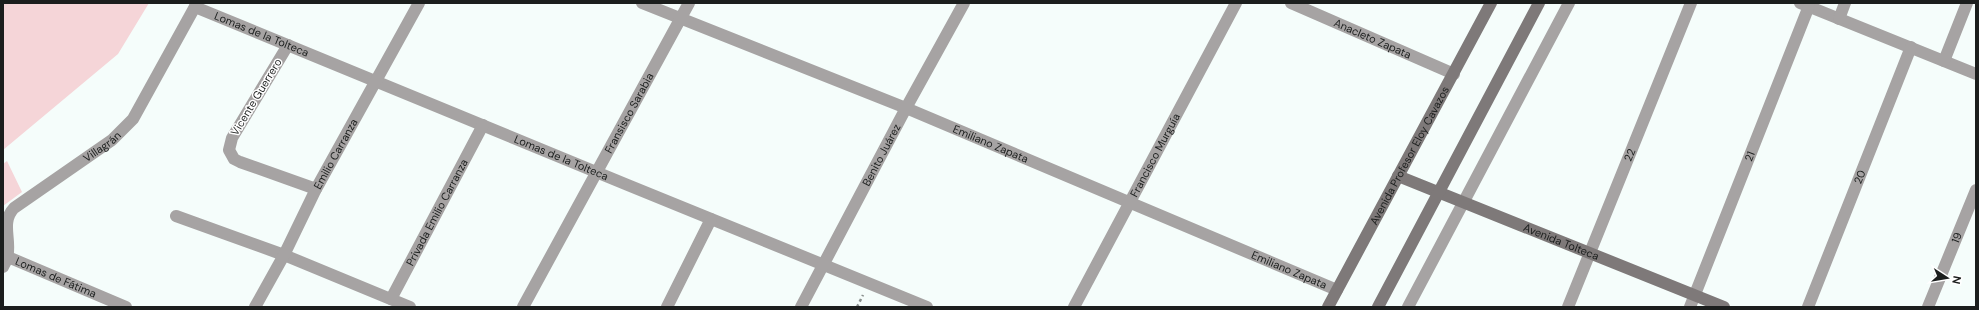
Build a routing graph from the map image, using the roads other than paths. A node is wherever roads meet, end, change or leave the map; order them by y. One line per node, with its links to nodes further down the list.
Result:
1 (419, 3): 22 (street, Emilio Carranza)
2 (642, 3): 16 (street, Emiliano Zapata)
3 (689, 3): 16 (street, Fransisco Sarabia)
4 (964, 3): 23 (street, Benito Juárez)
5 (1236, 3): 30 (street, Francisco Murguía)
6 (1291, 3): 20 (street, Anacleto Zapata)
7 (1491, 3): 20 (main road, Avenida Profesor Eloy Cavazos)
8 (1539, 3): 29 (main road)
9 (1569, 3): 31 (street)
10 (1692, 3): 34 (street, 22)
11 (1845, 3): 15 (street)
12 (1967, 3): 19 (street)
13 (196, 5): 17 (street, Lomas de la Tolteca); 36 (street, Villagrán)
14 (1804, 5): 15 (street); 39 (street, 21)
15 (1839, 18): 18 (street)
16 (680, 19): 23 (street, Emiliano Zapata); 25 (street, Fransisco Sarabia)
17 (288, 44): 22 (street, Lomas de la Tolteca); 27 (street, Vicente Guerrero)
18 (1911, 48): 19 (street); 56 (street, 20)
19 (1944, 61): 21 (street)
20 (1454, 74): 26 (main road, Avenida Profesor Eloy Cavazos)
21 (1976, 74)
22 (376, 80): 24 (street, Lomas de la Tolteca); 27 (street, Emilio Carranza)
23 (906, 108): 30 (street, Emiliano Zapata); 37 (street, Benito Juárez)
24 (483, 126): 25 (street, Lomas de la Tolteca); 40 (street, Privada Emilio Carranza)
25 (596, 174): 33 (street, Lomas de la Tolteca); 45 (street, Fransisco Sarabia)
26 (1398, 176): 29 (main road, Avenida Tolteca); 38 (main road, Avenida Profesor Eloy Cavazos)
27 (316, 189): 35 (street, Emilio Carranza)
28 (1976, 190): 57 (street, 19)
29 (1439, 192): 31 (main road, Avenida Tolteca); 51 (main road)
30 (1129, 201): 38 (street, Emiliano Zapata); 49 (street, Francisco Murguía)
31 (1463, 202): 34 (main road, Avenida Tolteca); 52 (street)
32 (176, 216): 35 (street)
33 (711, 219): 37 (street, Lomas de la Tolteca); 46 (street)
34 (1590, 253): 39 (main road, Avenida Tolteca); 53 (street, 22)
35 (284, 255): 40 (street); 43 (street, Emilio Carranza)
36 (5, 262): 41 (street, Lomas de Fátima)
37 (822, 265): 47 (street, Benito Juárez); 48 (street, Lomas de la Tolteca)
38 (1337, 290): 50 (main road, Avenida Profesor Eloy Cavazos)
39 (1695, 295): 54 (street, 21); 55 (main road, Avenida Tolteca)
40 (391, 299): 44 (street)
41 (107, 304): 42 (street, Lomas de Fátima)
42 (126, 307)
43 (255, 307)
44 (410, 307)
45 (523, 307)
46 (667, 307)
47 (801, 307)
48 (928, 307)
49 (1074, 307)
50 (1328, 307)
51 (1378, 307)
52 (1408, 307)
53 (1568, 307)
54 (1690, 307)
55 (1724, 307)
56 (1808, 307)
57 (1928, 307)

